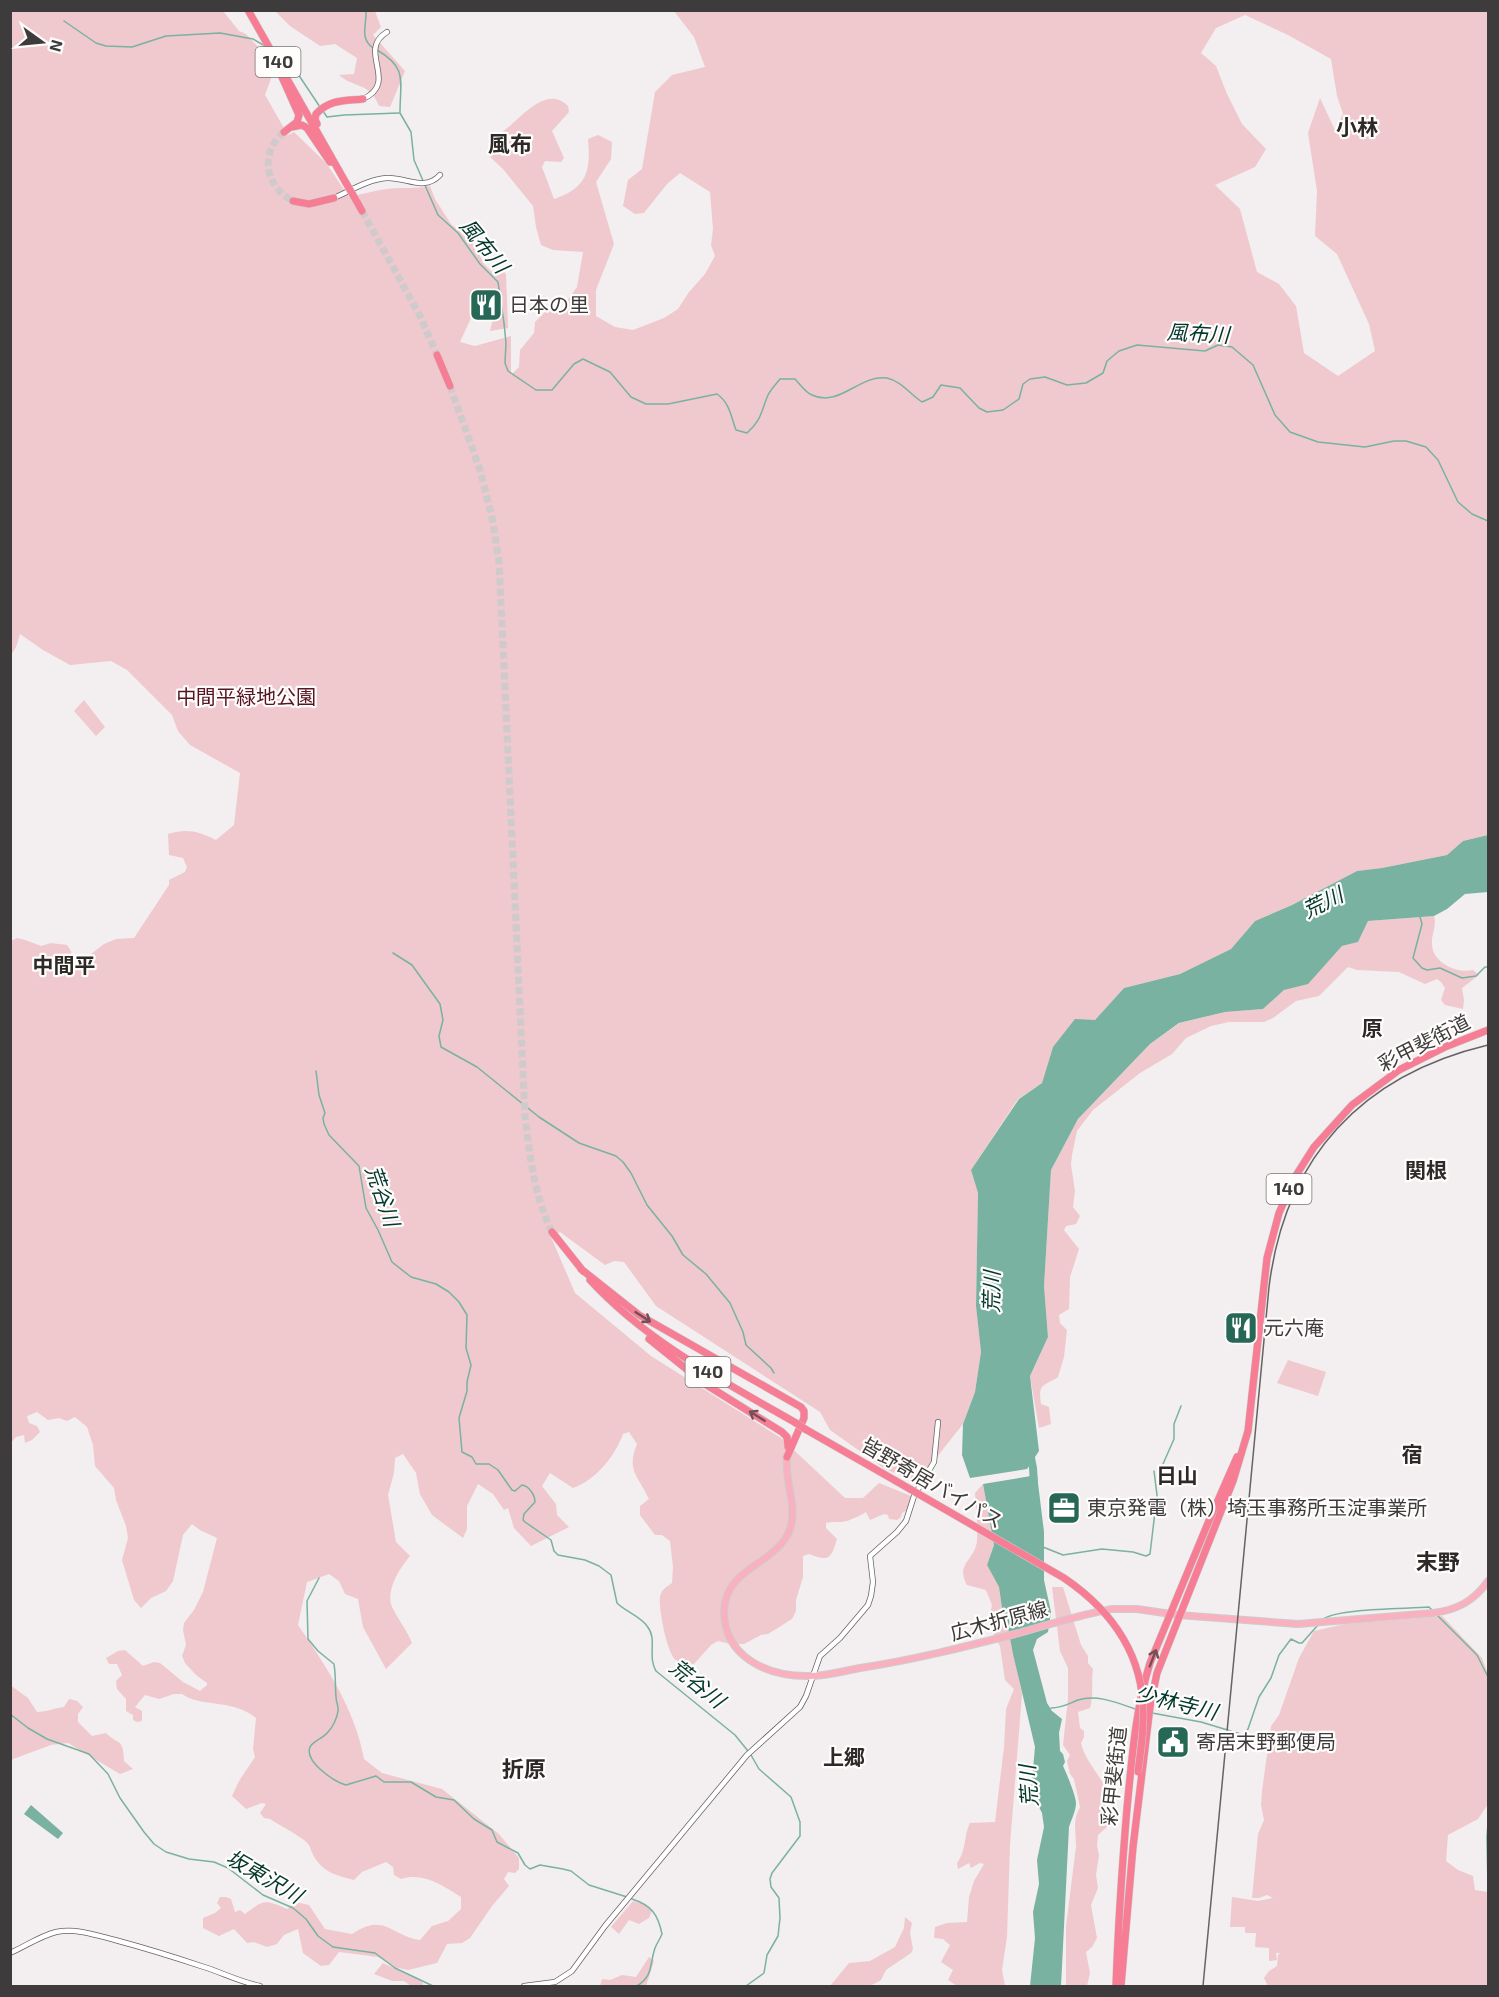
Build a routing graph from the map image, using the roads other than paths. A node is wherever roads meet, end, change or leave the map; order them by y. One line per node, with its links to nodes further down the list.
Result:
1 (249, 12): 3 (highway, 140); 7 (highway)
2 (387, 32): 4 (street)
3 (282, 68): 5 (highway); 7 (highway, 140)
4 (363, 99): 5 (highway)
5 (324, 107): 7 (highway)
6 (440, 175): 8 (street)
7 (346, 183): 10 (highway, 140, bridge)
8 (334, 198): 9 (highway)
9 (293, 201)
10 (362, 211)
11 (439, 358): 12 (highway)
12 (449, 384)
13 (1488, 1030): 19 (highway, 彩甲斐街道 / 140)
14 (552, 1232): 15 (highway, 皆野寄居バイパス / 140)
15 (580, 1269): 17 (highway, one-way to 15); 17 (highway, one-way to 17); 23 (highway, 皆野寄居バイパス / 140, bridge)
16 (938, 1422): 20 (street)
17 (787, 1457): 20 (main road, 広木折原線)
18 (1488, 1581): 19 (main road, 広木折原線)
19 (1175, 1614): 20 (main road, 広木折原線); 21 (highway, 彩甲斐街道 / 140); 22 (highway, 彩甲斐街道 / 140, one-way to 19)
20 (812, 1676): 26 (street)
21 (1150, 1707): 22 (highway); 23 (highway, 彩甲斐街道 / 140)
22 (1138, 1710): 23 (highway, 彩甲斐街道 / 140)
23 (1123, 1919): 27 (highway, 彩甲斐街道 / 140); 28 (highway, 彩甲斐街道 / 140)
24 (10, 1953): 25 (street)
25 (260, 1986)
26 (524, 1986)
27 (1116, 1986)
28 (1121, 1986)

